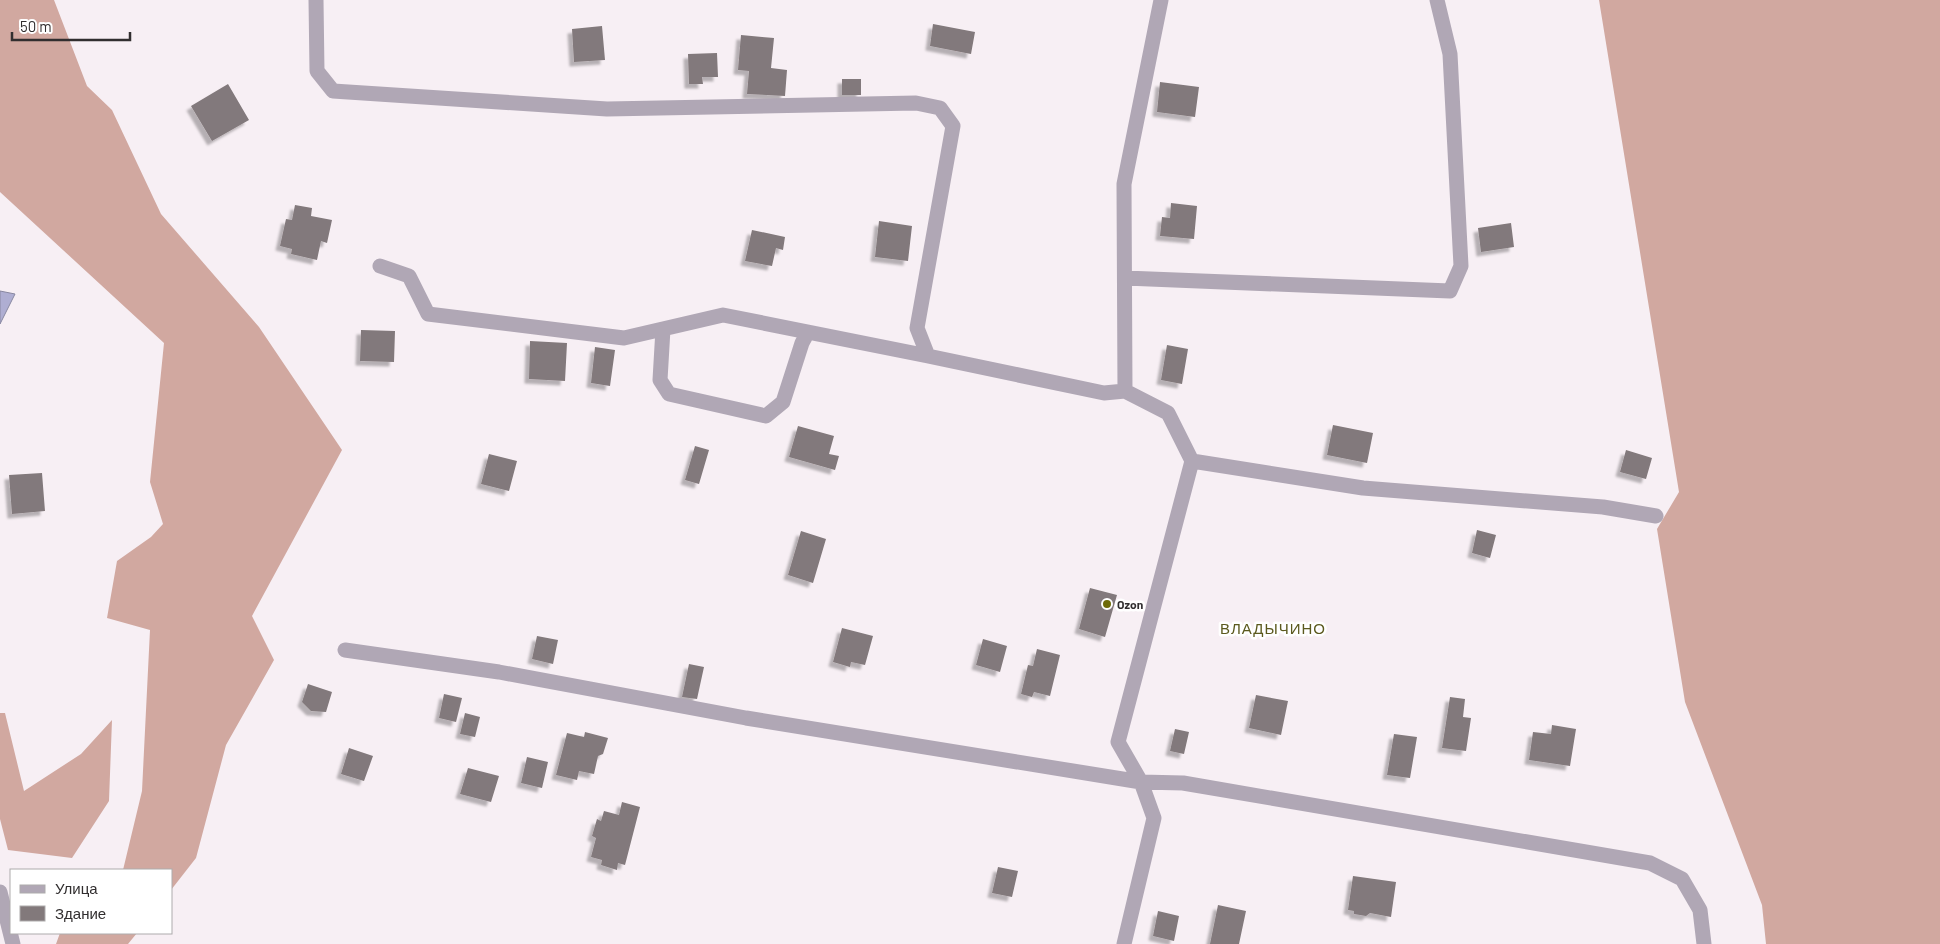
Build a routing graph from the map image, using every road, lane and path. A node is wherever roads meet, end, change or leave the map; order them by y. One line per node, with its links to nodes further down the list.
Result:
1 (316, 0): 8 (street)
2 (1161, 0): 5 (street)
3 (1436, 0): 5 (street)
4 (380, 266): 6 (street)
5 (1124, 278): 9 (street)
6 (663, 329): 7 (street); 7 (street)
7 (808, 332): 8 (street)
8 (928, 356): 9 (street)
9 (1125, 391): 10 (street)
10 (1192, 461): 11 (street); 13 (street)
11 (1656, 516)
12 (345, 650): 13 (street)
13 (1141, 782): 16 (street); 17 (street)
14 (0, 892): 15 (street)
15 (10, 932)
16 (1124, 944)
17 (1704, 944)

